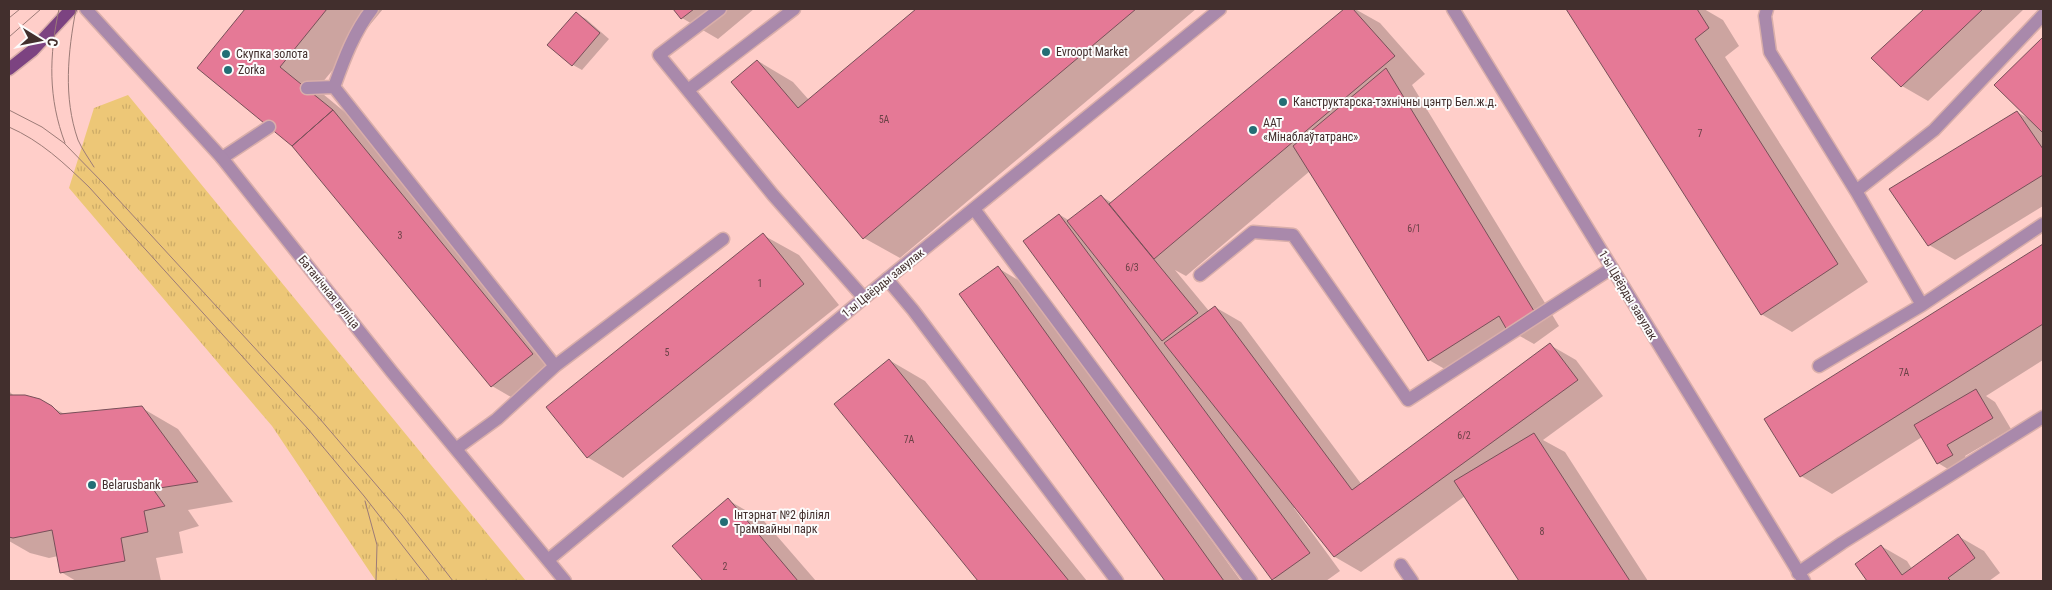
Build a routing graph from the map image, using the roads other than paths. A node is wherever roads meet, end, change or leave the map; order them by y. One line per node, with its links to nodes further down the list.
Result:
1 (71, 9): 10 (main road)
2 (86, 9): 15 (street, Батанічная вуліца)
3 (372, 9): 11 (street)
4 (720, 9): 13 (street)
5 (794, 9): 13 (street)
6 (1220, 9): 17 (street, 1-ы Цвёрды завулак)
7 (1453, 9): 20 (street, 1-ы Цвёрды завулак)
8 (1767, 9): 16 (street)
9 (2043, 15): 16 (street)
10 (9, 69)
11 (334, 87): 12 (street); 25 (street)
12 (306, 88)
13 (688, 90): 23 (street)
14 (269, 127): 15 (street)
15 (222, 158): 28 (street, Батанічная вуліца)
16 (1856, 191): 24 (street)
17 (974, 209): 22 (street, 1-ы Цвёрды завулак); 34 (street)
18 (2043, 224): 24 (street)
19 (723, 239): 25 (street)
20 (1612, 268): 21 (street); 31 (street, 1-ы Цвёрды завулак)
21 (1200, 275)
22 (887, 279): 23 (street, 1-ы Цвёрды завулак); 33 (street)
23 (864, 298): 29 (street, 1-ы Цвёрды завулак)
24 (1922, 305): 26 (street)
25 (555, 366): 28 (street)
26 (1819, 366)
27 (2043, 417): 31 (street)
28 (457, 448): 29 (street, Батанічная вуліца)
29 (548, 560): 32 (street, Батанічная вуліца)
30 (1401, 565): 35 (street)
31 (1801, 577)
32 (565, 581)
33 (1117, 581)
34 (1251, 581)
35 (1412, 581)

